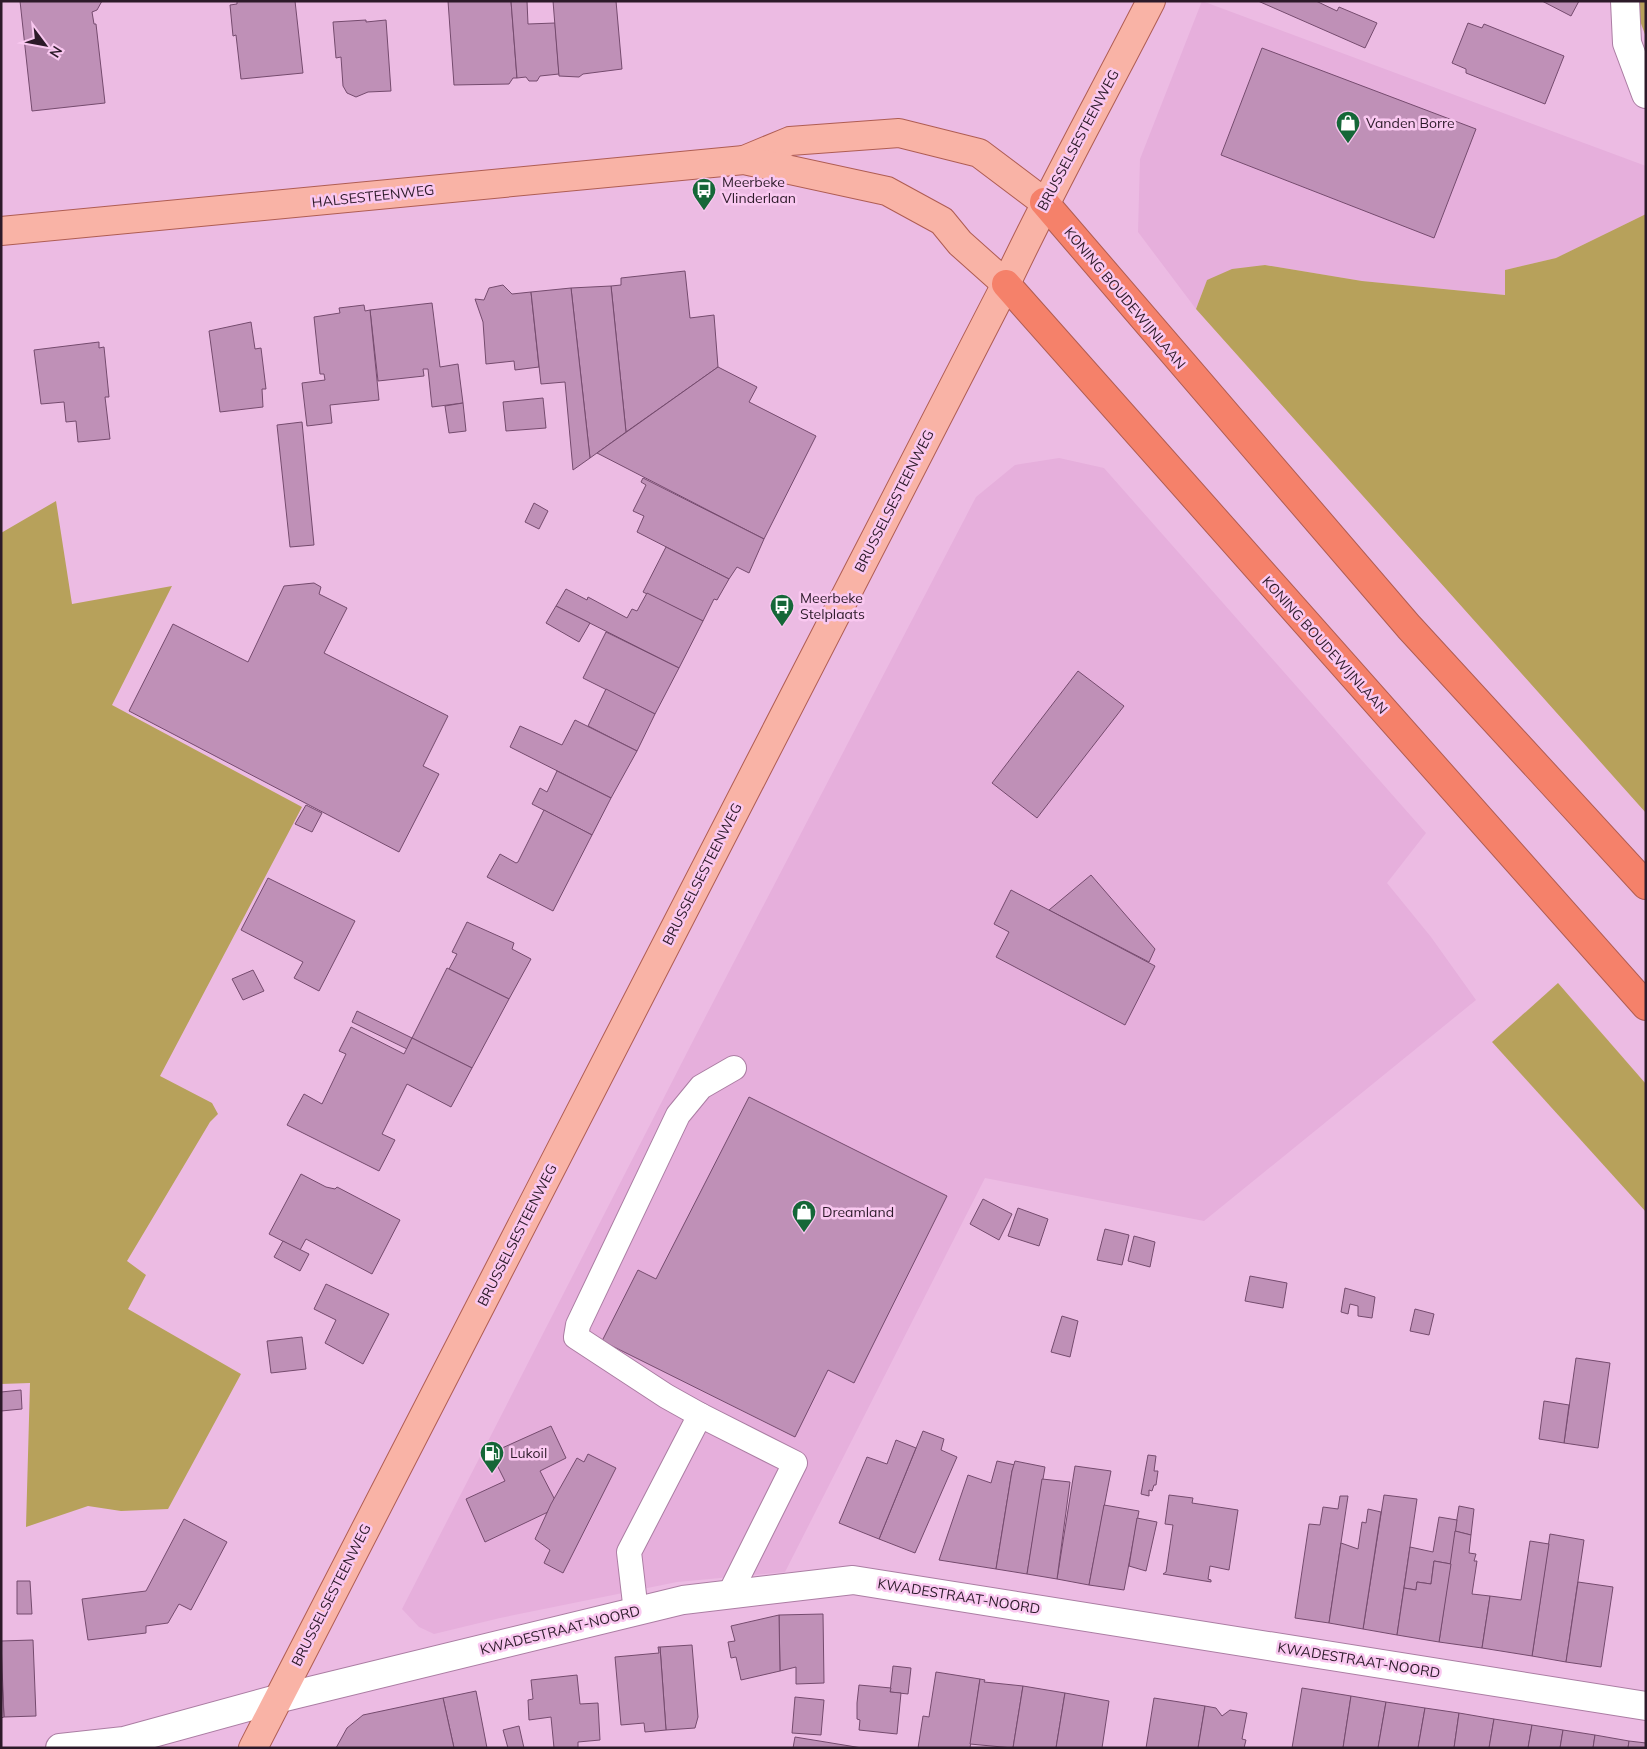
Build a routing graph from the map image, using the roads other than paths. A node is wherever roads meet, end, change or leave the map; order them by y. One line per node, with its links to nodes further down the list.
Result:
1 (1151, 1): 5 (main road, BRUSSELSESTEENWEG)
2 (1625, 1): 3 (street)
3 (1646, 94)
4 (744, 160): 5 (main road, HALSESTEENWEG); 6 (main road, HALSESTEENWEG); 7 (main road, HALSESTEENWEG)
5 (1044, 202): 7 (main road, BRUSSELSESTEENWEG); 8 (highway, KONING BOUDEWIJNLAAN)
6 (1, 232)
7 (1006, 284): 9 (highway, KONING BOUDEWIJNLAAN); 14 (main road, BRUSSELSESTEENWEG)
8 (1646, 885)
9 (1646, 1006)
10 (734, 1068): 11 (lane)
11 (700, 1414): 12 (lane); 13 (lane)
12 (729, 1595): 13 (street, KWADESTRAAT-NOORD); 15 (street, KWADESTRAAT-NOORD)
13 (636, 1612): 14 (street, KWADESTRAAT-NOORD)
14 (277, 1700): 16 (street, KWADESTRAAT-NOORD); 17 (main road, BRUSSELSESTEENWEG)
15 (1646, 1706)
16 (60, 1748)
17 (253, 1748)

